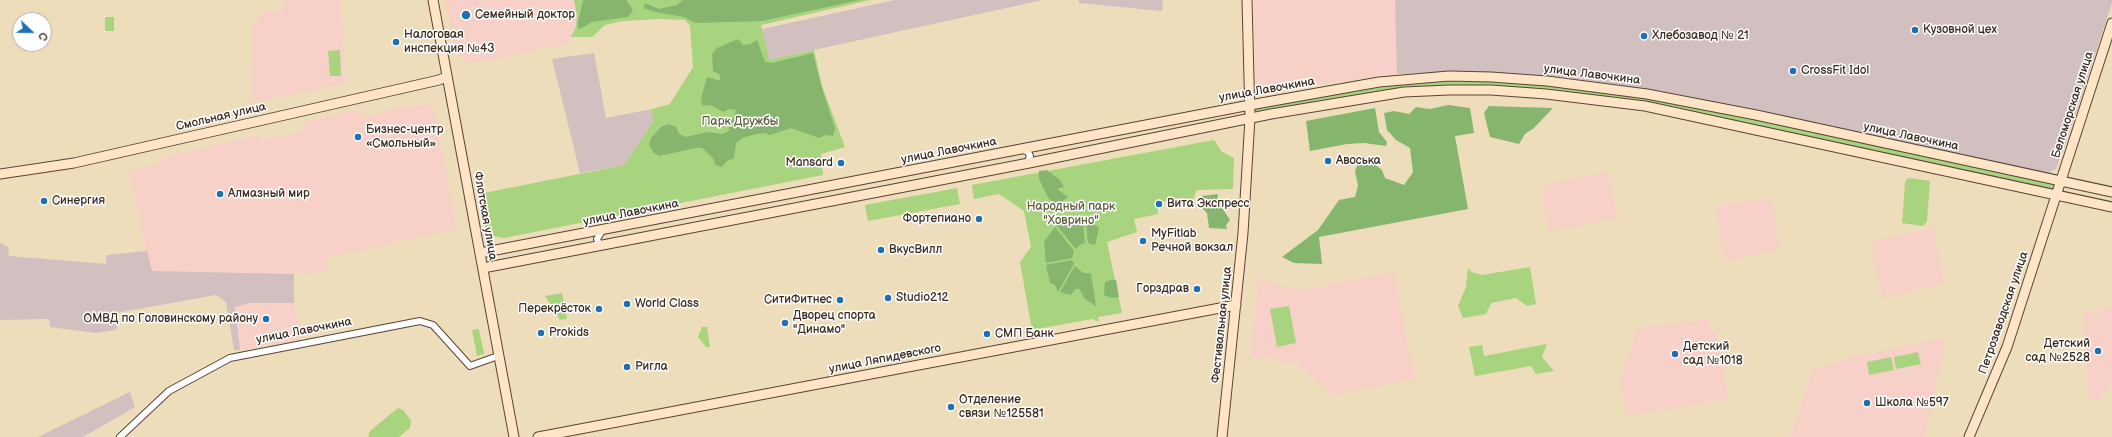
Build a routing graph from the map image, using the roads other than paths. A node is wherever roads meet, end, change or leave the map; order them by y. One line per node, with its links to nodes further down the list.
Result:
1 (432, 0): 4 (main road, Флотская улица)
2 (1247, 0): 7 (main road, Фестивальная улица)
3 (2112, 23): 14 (main road, Беломорская улица)
4 (446, 77): 13 (main road, Смольная улица); 20 (main road, Флотская улица)
5 (1630, 91): 6 (main road, улица Лавочкина); 7 (main road, улица Лавочкина); 8 (main road)
6 (1647, 94): 9 (main road); 14 (main road, улица Лавочкина)
7 (1250, 104): 10 (main road, Фестивальная улица); 11 (main road, улица Лавочкина)
8 (1628, 104): 9 (main road, улица Лавочкина); 10 (main road, улица Лавочкина)
9 (1645, 106): 16 (main road, улица Лавочкина)
10 (1250, 118): 12 (main road, улица Лавочкина); 22 (main road, Фестивальная улица)
11 (1022, 149): 12 (street); 18 (main road, улица Лавочкина)
12 (1025, 164): 19 (main road, улица Лавочкина)
13 (0, 174)
14 (2061, 180): 15 (main road, улица Лавочкина); 16 (main road, Беломорская улица)
15 (2112, 192)
16 (2056, 195): 17 (main road, улица Лавочкина); 28 (main road, Петрозаводская улица)
17 (2112, 207)
18 (602, 231): 19 (street); 20 (main road, улица Лавочкина)
19 (605, 245): 21 (main road, улица Лавочкина)
20 (480, 254): 21 (main road, Флотская улица)
21 (482, 268): 23 (main road, Флотская улица)
22 (1236, 305): 26 (main road, улица Ляпидевского); 27 (main road, Фестивальная улица)
23 (498, 356): 24 (street, улица Лавочкина); 25 (main road, Флотская улица)
24 (120, 437)
25 (514, 437)
26 (538, 437)
27 (1222, 437)
28 (1969, 437)

